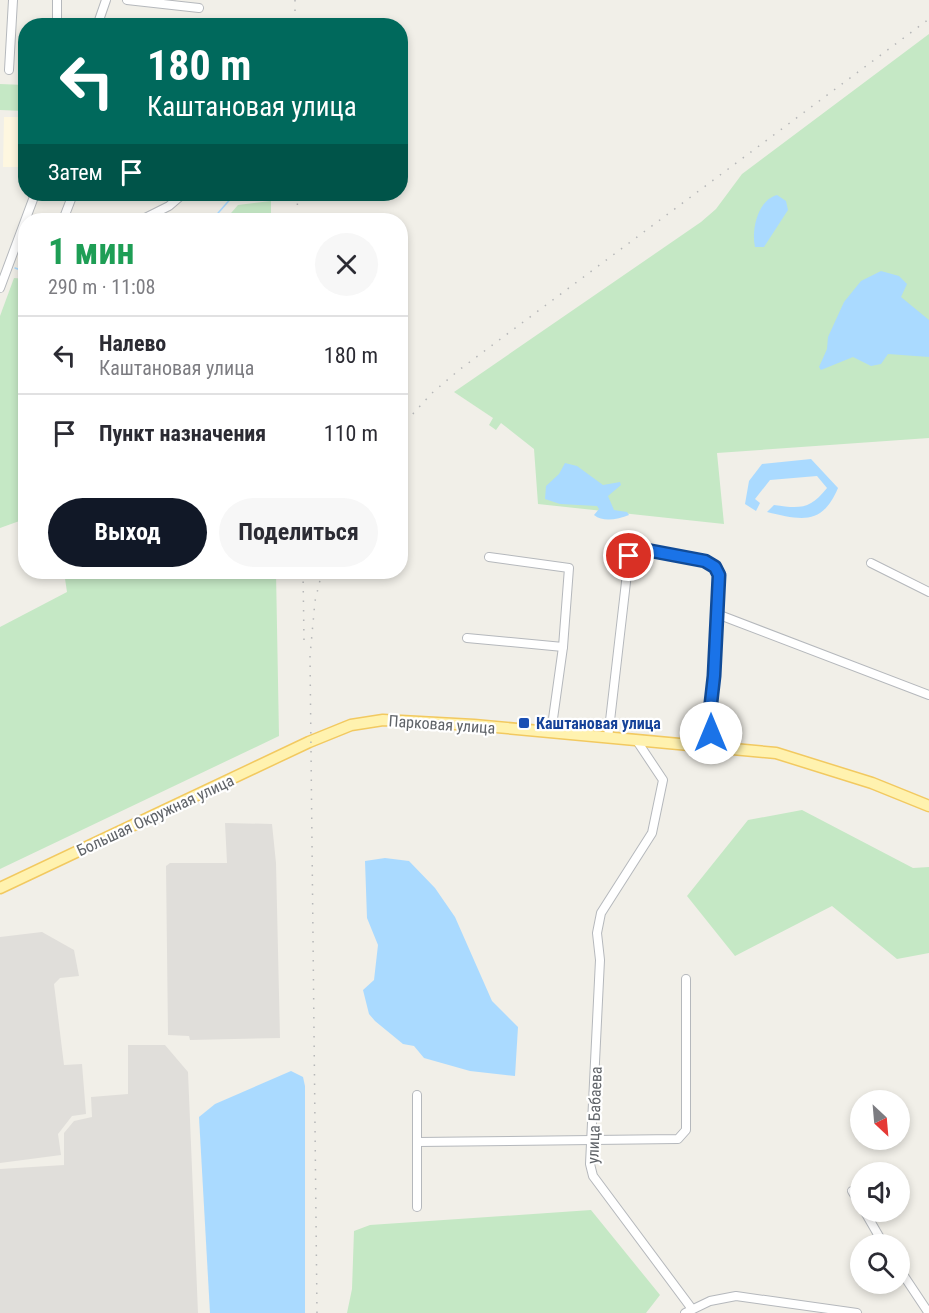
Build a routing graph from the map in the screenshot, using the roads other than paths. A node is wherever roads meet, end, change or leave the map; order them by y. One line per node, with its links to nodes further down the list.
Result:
1 (13, 0): 8 (street)
2 (57, 0): 6 (street)
3 (106, 0): 7 (street)
4 (127, 0): 5 (street)
5 (199, 8)
6 (57, 18)
7 (100, 18)
8 (9, 70)
9 (175, 201): 10 (street)
10 (155, 213)
11 (18, 246): 12 (street)
12 (0, 288)
13 (489, 557): 18 (street)
14 (871, 563): 15 (street)
15 (929, 592)
16 (717, 614): 19 (street); 21 (street); 24 (street)
17 (467, 638): 18 (street)
18 (563, 647): 20 (street)
19 (929, 695)
20 (550, 733): 21 (main road, Парковая улица); 23 (main road, Парковая улица)
21 (608, 738): 22 (main road, Парковая улица)
22 (637, 741): 24 (main road, Парковая улица); 29 (street, улица Бабаева)
23 (309, 742): 26 (main road, Большая Окружная улица)
24 (716, 747): 25 (main road, Парковая улица)
25 (929, 806)
26 (0, 888)
27 (686, 979): 29 (street)
28 (417, 1095): 30 (street)
29 (591, 1139): 30 (street); 33 (street, улица Бабаева)
30 (418, 1142): 31 (street)
31 (417, 1207)
32 (910, 1285): 34 (street)
33 (688, 1311): 35 (street)
34 (928, 1312)
35 (857, 1313)

